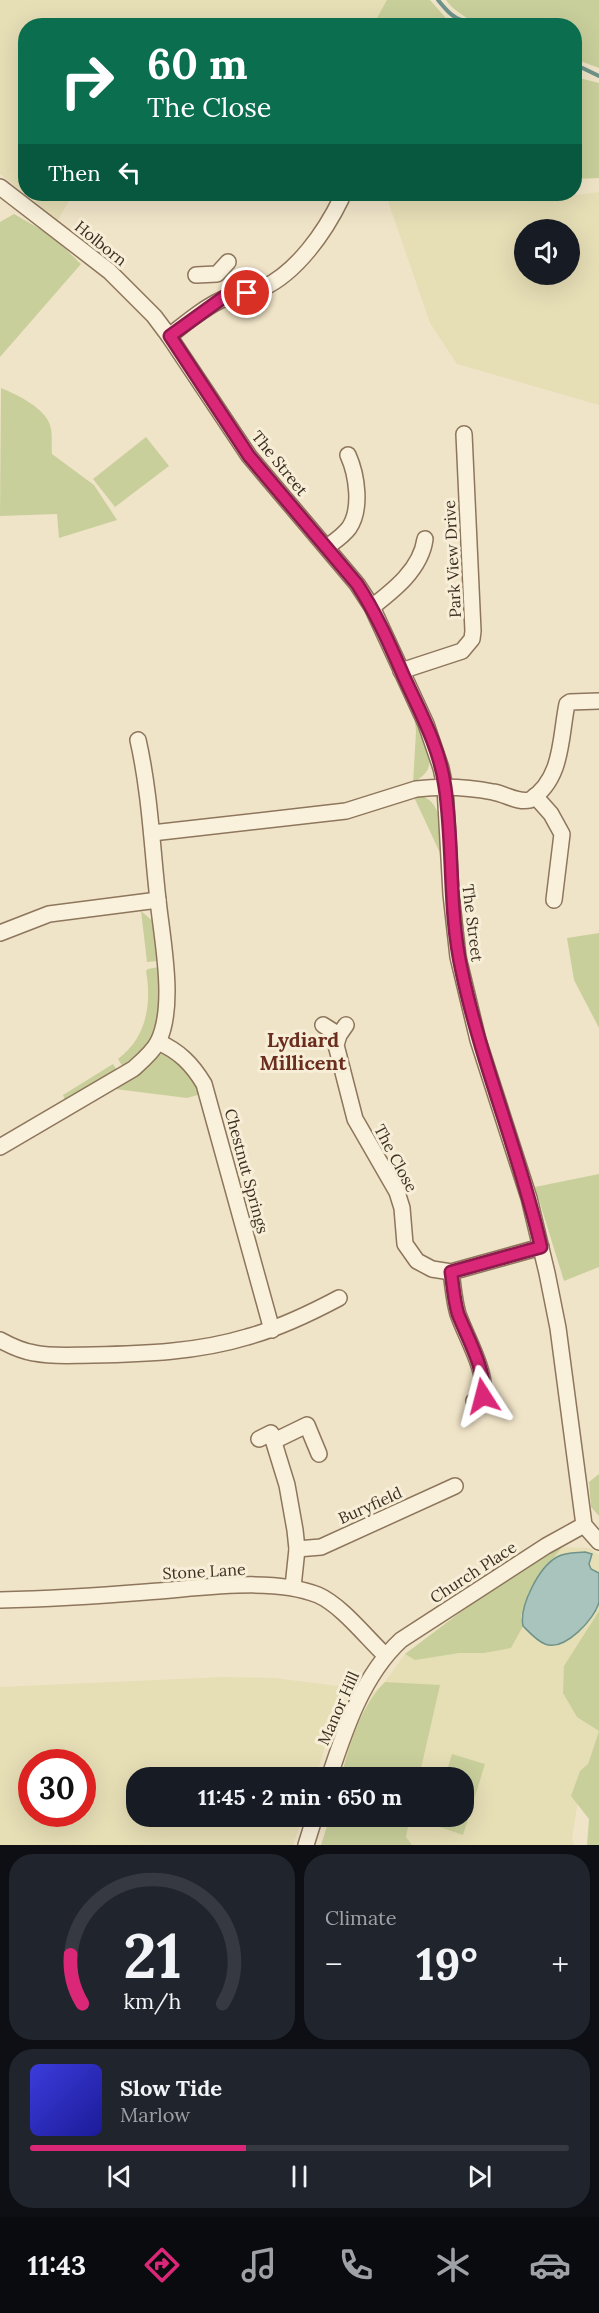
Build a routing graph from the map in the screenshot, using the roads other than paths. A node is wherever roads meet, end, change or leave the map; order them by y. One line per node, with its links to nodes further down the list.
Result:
1 (0, 187): 3 (street, Holborn)
2 (18, 201): 9 (street, Holborn)
3 (18, 201)
4 (340, 201): 8 (street)
5 (228, 262): 6 (street)
6 (217, 274): 7 (street); 8 (street)
7 (196, 275)
8 (224, 297): 9 (street)
9 (170, 336): 13 (street, The Street)
10 (464, 434): 15 (street, Park View Drive)
11 (348, 455): 13 (street)
12 (425, 539): 14 (street)
13 (327, 547): 14 (street, The Street)
14 (372, 607): 15 (street, The Street)
15 (401, 671): 18 (street, The Street)
16 (599, 701): 19 (street)
17 (138, 740): 20 (street)
18 (445, 787): 19 (street); 20 (street); 27 (street, The Street)
19 (535, 796): 22 (street)
20 (152, 834): 21 (street)
21 (158, 900): 23 (street); 25 (street)
22 (554, 900)
23 (0, 933)
24 (323, 1025): 28 (street, The Close)
25 (158, 1042): 26 (street); 30 (street, Chestnut Springs)
26 (0, 1147)
27 (541, 1247): 28 (street); 35 (street, The Street)
28 (451, 1272): 32 (street)
29 (339, 1298): 30 (street)
30 (272, 1330): 31 (street)
31 (0, 1340)
32 (474, 1401)
33 (319, 1454): 37 (street)
34 (455, 1486): 37 (street, Buryfield)
35 (584, 1525): 36 (street); 40 (street, Church Place)
36 (599, 1542)
37 (297, 1549): 38 (street)
38 (293, 1587): 39 (street, Stone Lane); 40 (street, Stone Lane)
39 (0, 1600)
40 (385, 1655): 41 (street, Manor Hill)
41 (333, 1767)
42 (312, 1827): 43 (street)
43 (306, 1845)

